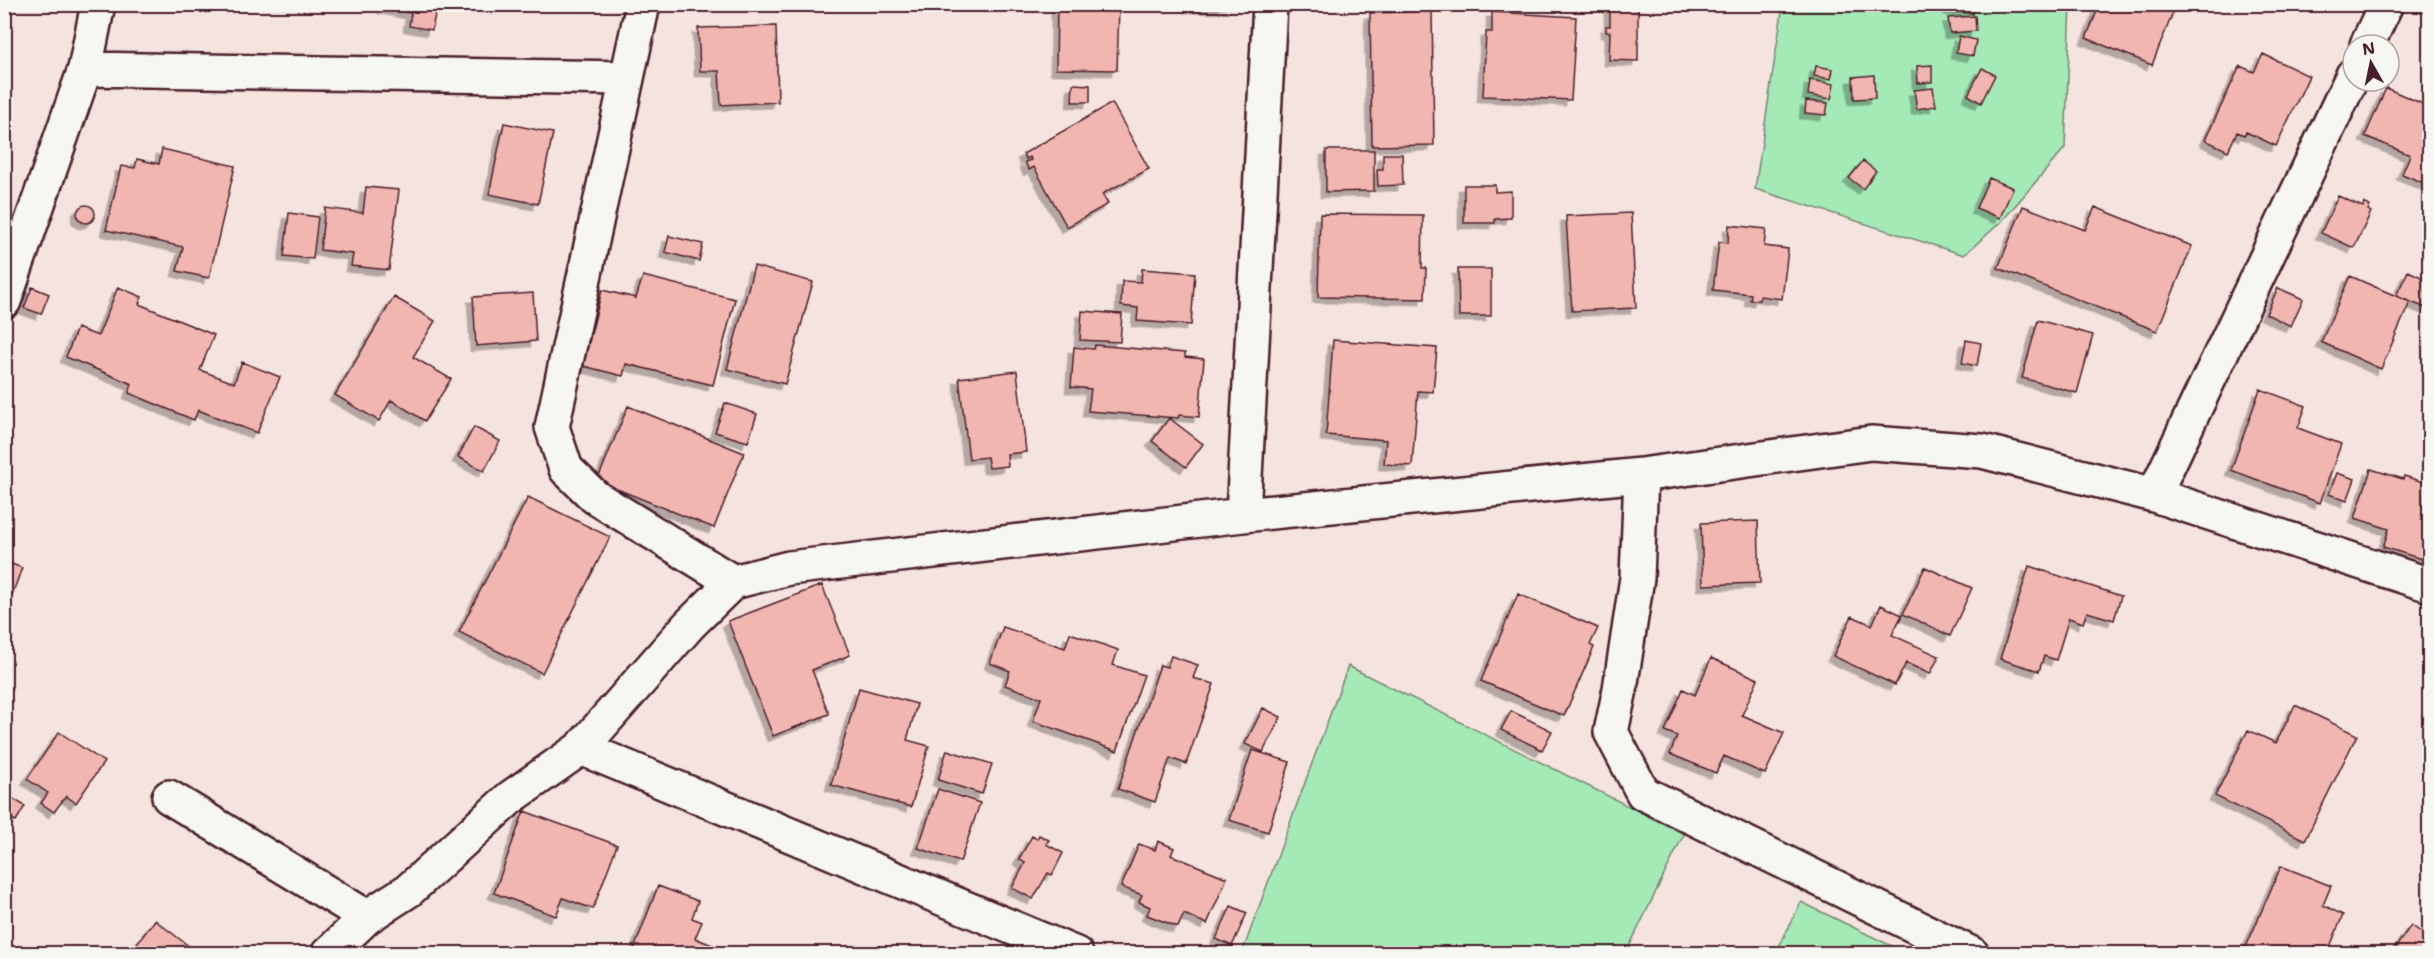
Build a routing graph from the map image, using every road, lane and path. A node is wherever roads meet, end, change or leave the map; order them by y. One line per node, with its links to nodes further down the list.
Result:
1 (98, 4): 6 (street)
2 (643, 4): 7 (street)
3 (1270, 4): 12 (street)
4 (2386, 4): 5 (street)
5 (2373, 33)
6 (85, 69): 7 (street); 9 (street)
7 (627, 78): 13 (street)
8 (2344, 93): 11 (street)
9 (4, 301)
10 (1641, 475): 11 (street); 12 (street); 20 (street)
11 (2154, 495): 14 (street)
12 (1243, 514): 13 (street)
13 (733, 582): 15 (street)
14 (2430, 585)
15 (581, 748): 17 (street); 19 (street)
16 (169, 797): 17 (street)
17 (367, 917): 18 (street)
18 (328, 954)
19 (1076, 954)
20 (1972, 954)

